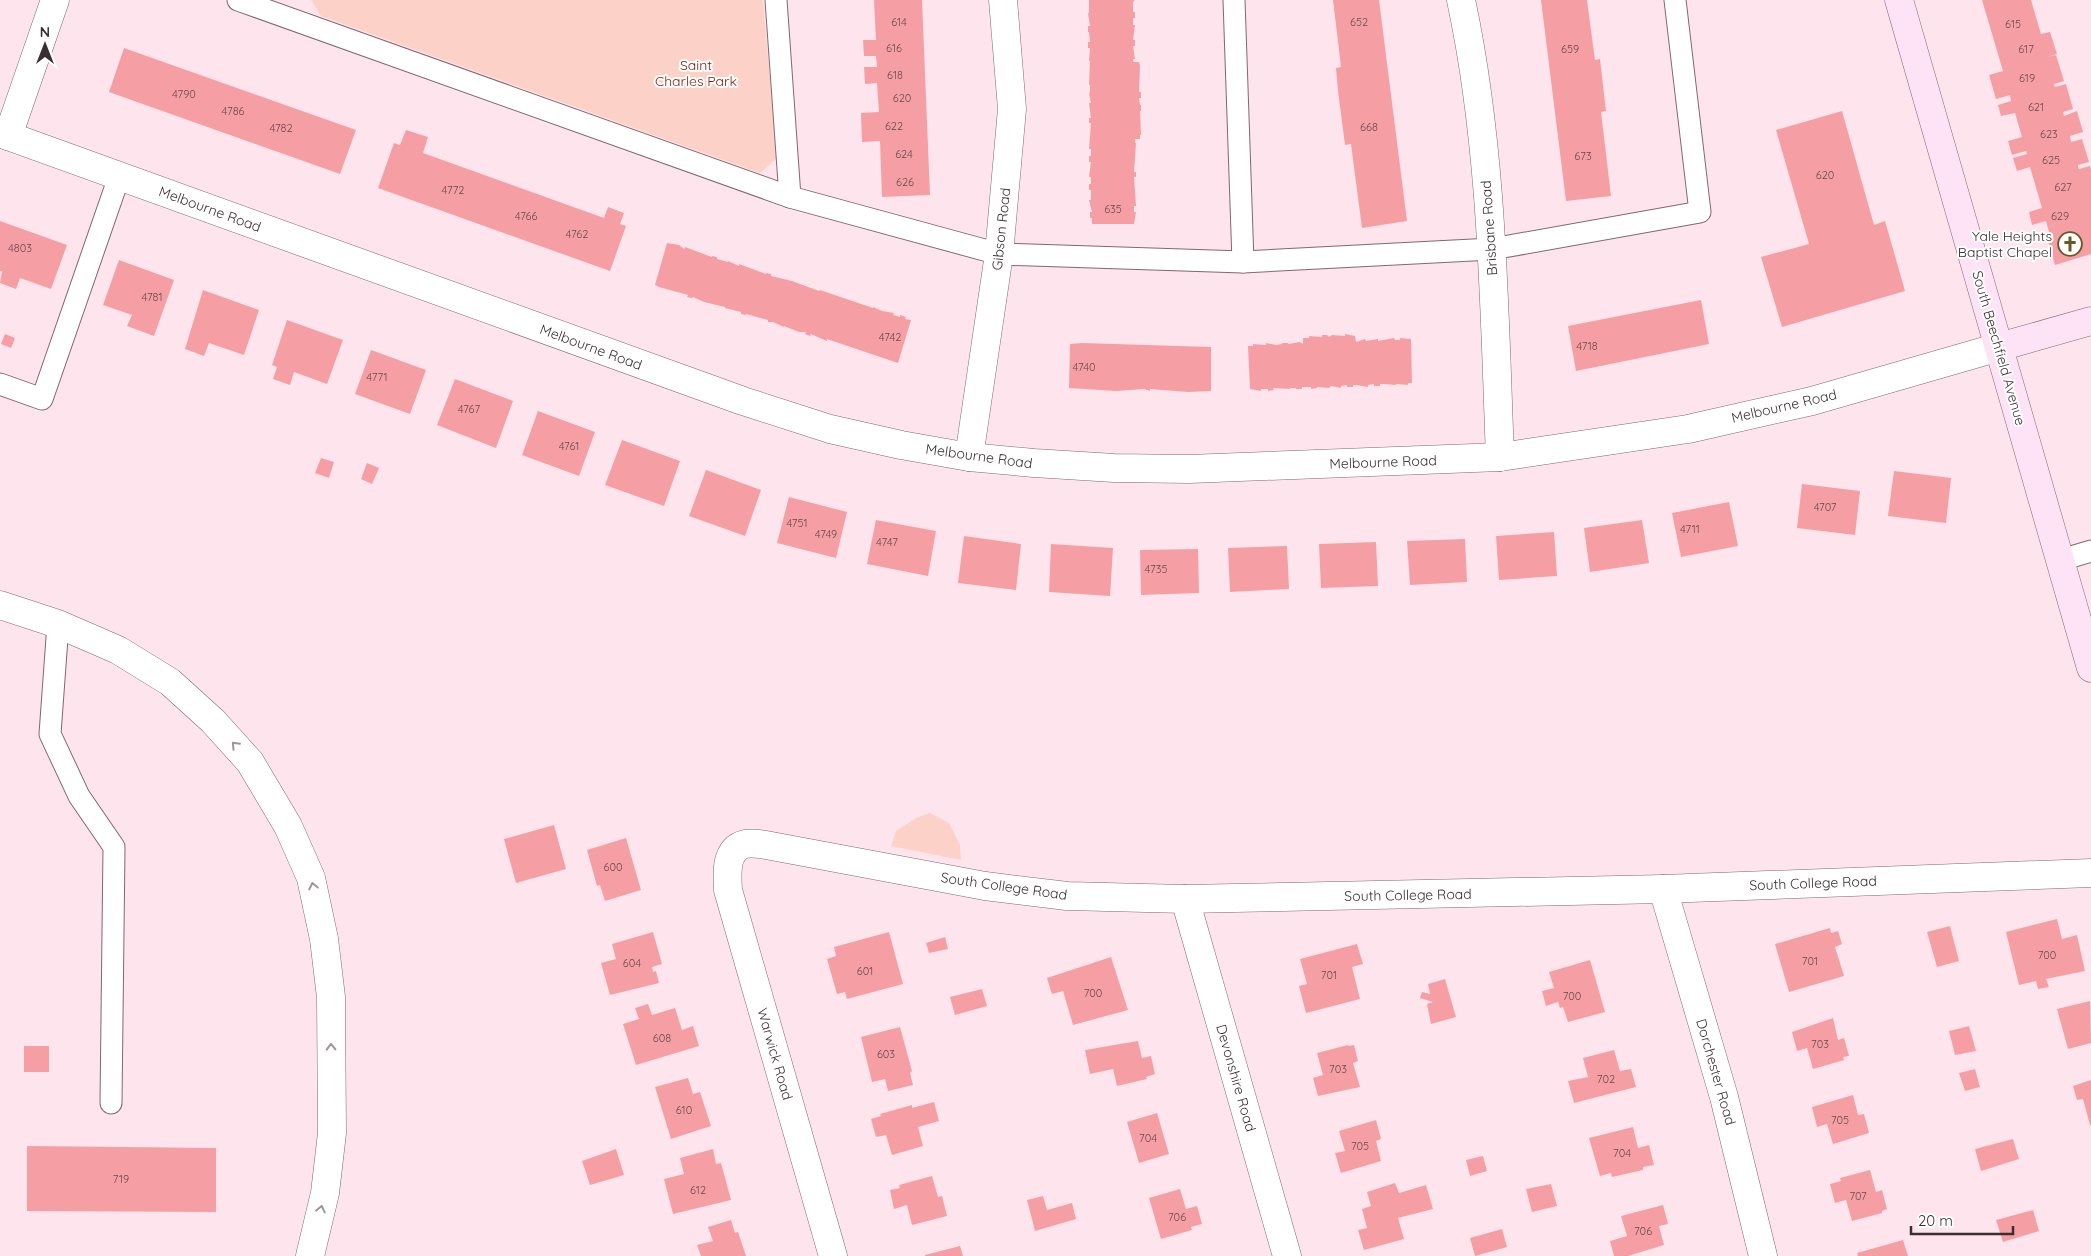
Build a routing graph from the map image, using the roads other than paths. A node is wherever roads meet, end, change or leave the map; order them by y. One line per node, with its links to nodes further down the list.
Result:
1 (55, 0): 10 (street)
2 (238, 0): 9 (lane)
3 (776, 0): 12 (lane)
4 (1003, 0): 14 (street, Gibson Road)
5 (1234, 0): 15 (lane)
6 (1460, 0): 13 (street, Brisbane Road)
7 (1675, 0): 13 (lane)
8 (1898, 0): 17 (street, South Beechfield Avenue)
9 (283, 8): 12 (lane)
10 (4, 134): 11 (street, Melbourne Road)
11 (119, 177): 18 (lane); 19 (street, Melbourne Road)
12 (790, 197): 14 (lane)
13 (1492, 249): 15 (lane); 20 (street, Brisbane Road)
14 (999, 254): 15 (lane); 19 (street, Gibson Road)
15 (1243, 262)
16 (2091, 321): 17 (street)
17 (1999, 347): 20 (street, Melbourne Road); 22 (street, South Beechfield Avenue)
18 (0, 384)
19 (970, 457): 20 (street, Melbourne Road)
20 (1500, 457)
21 (2091, 551): 22 (lane)
22 (2061, 560): 25 (street, South Beechfield Avenue)
23 (0, 605): 24 (street)
24 (58, 624): 30 (lane); 31 (street, one-way to 24)
25 (2091, 668)
26 (732, 852): 29 (street, South College Road); 32 (street, Warwick Road)
27 (2091, 872): 28 (street, South College Road)
28 (1662, 889): 29 (street, South College Road); 34 (street, Dorchester Road)
29 (1185, 899): 33 (street, Devonshire Road)
30 (111, 1103)
31 (310, 1256)
32 (833, 1256)
33 (1287, 1256)
34 (1763, 1256)

